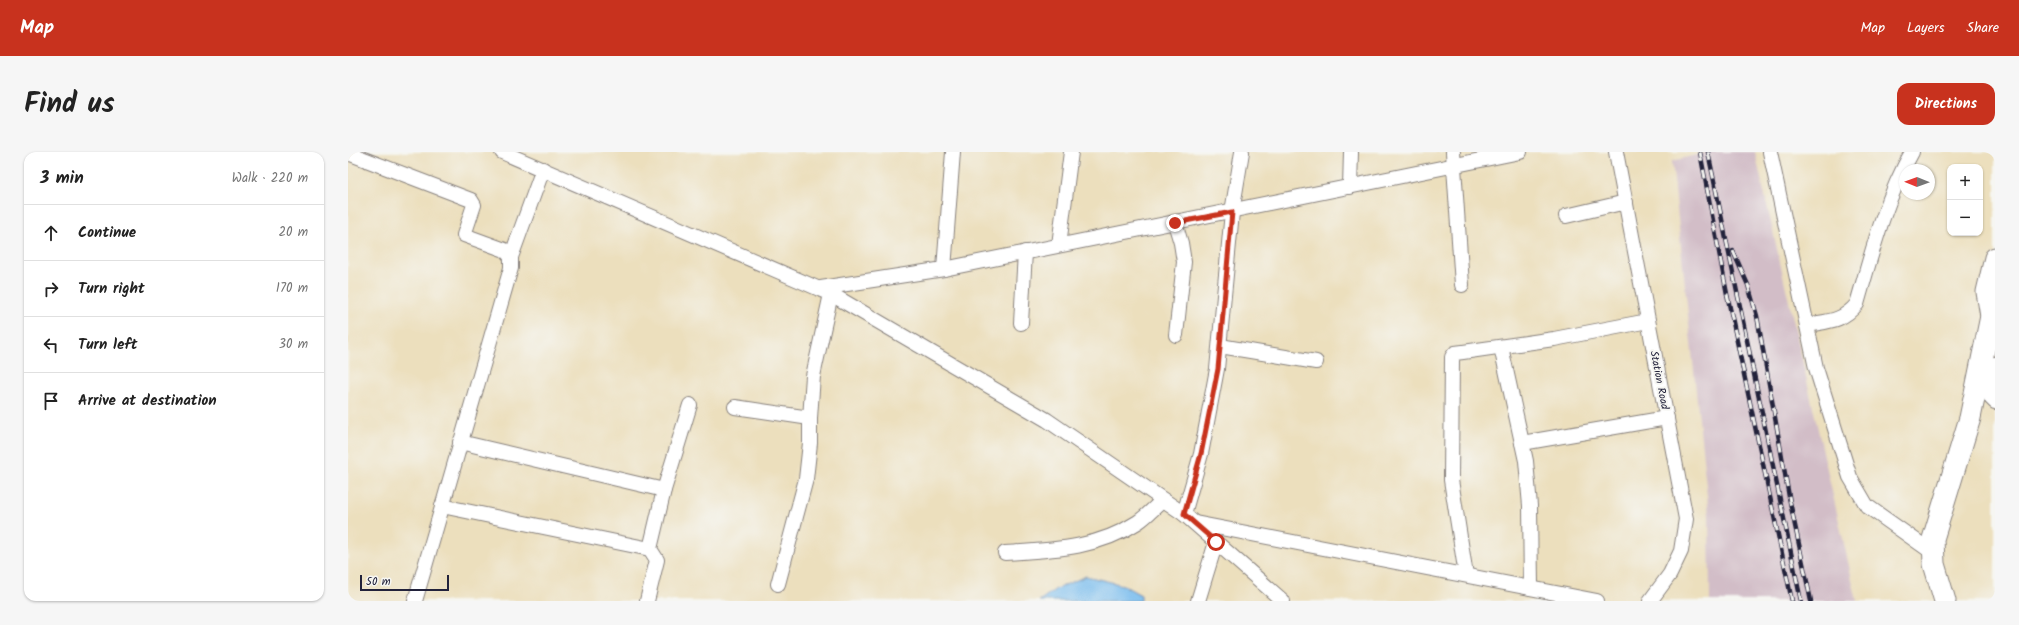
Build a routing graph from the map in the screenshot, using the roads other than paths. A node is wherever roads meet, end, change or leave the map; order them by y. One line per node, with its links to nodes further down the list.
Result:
1 (502, 152): 12 (street)
2 (953, 152): 22 (street)
3 (1071, 152): 18 (street)
4 (1242, 152): 15 (street)
5 (1351, 152): 13 (street)
6 (1520, 152): 11 (street)
7 (1616, 152): 14 (street, Station Road)
8 (1770, 152): 28 (street)
9 (1912, 152): 28 (street)
10 (348, 153): 20 (street)
11 (1453, 159): 13 (street); 23 (street)
12 (543, 169): 20 (street); 24 (street)
13 (1350, 187): 15 (street)
14 (1626, 202): 16 (street); 26 (street, Station Road)
15 (1232, 212): 17 (street); 30 (street)
16 (1566, 216)
17 (1175, 223): 18 (street); 29 (street)
18 (1059, 245): 19 (street)
19 (1025, 252): 22 (street); 27 (street)
20 (511, 257): 39 (street)
21 (1995, 260): 25 (highway)
22 (944, 269): 24 (street)
23 (1462, 285)
24 (826, 291): 37 (street); 42 (street)
25 (1993, 310): 34 (highway)
26 (1648, 321): 31 (street); 38 (street, Station Road)
27 (1021, 323)
28 (1807, 325): 47 (street)
29 (1176, 335)
30 (1220, 346): 32 (street); 44 (street)
31 (1501, 347): 40 (street); 49 (street)
32 (1316, 362)
33 (1995, 364): 34 (street)
34 (1987, 398): 47 (highway)
35 (690, 405): 41 (street)
36 (735, 407): 37 (street)
37 (810, 418): 50 (street)
38 (1667, 418): 40 (street); 57 (street, Station Road)
39 (460, 442): 41 (street); 43 (street)
40 (1522, 443): 51 (street)
41 (664, 490): 46 (street)
42 (1163, 500): 44 (street); 48 (street)
43 (442, 506): 46 (street); 52 (street)
44 (1189, 518): 45 (street); 49 (street)
45 (1216, 542): 54 (street); 55 (street)
46 (650, 549): 53 (street)
47 (1932, 552): 58 (highway)
48 (1005, 553)
49 (1466, 575): 51 (street)
50 (778, 584)
51 (1531, 588): 56 (street)
52 (415, 601)
53 (647, 601)
54 (1198, 601)
55 (1283, 601)
56 (1598, 601)
57 (1650, 601)
58 (1944, 601)

